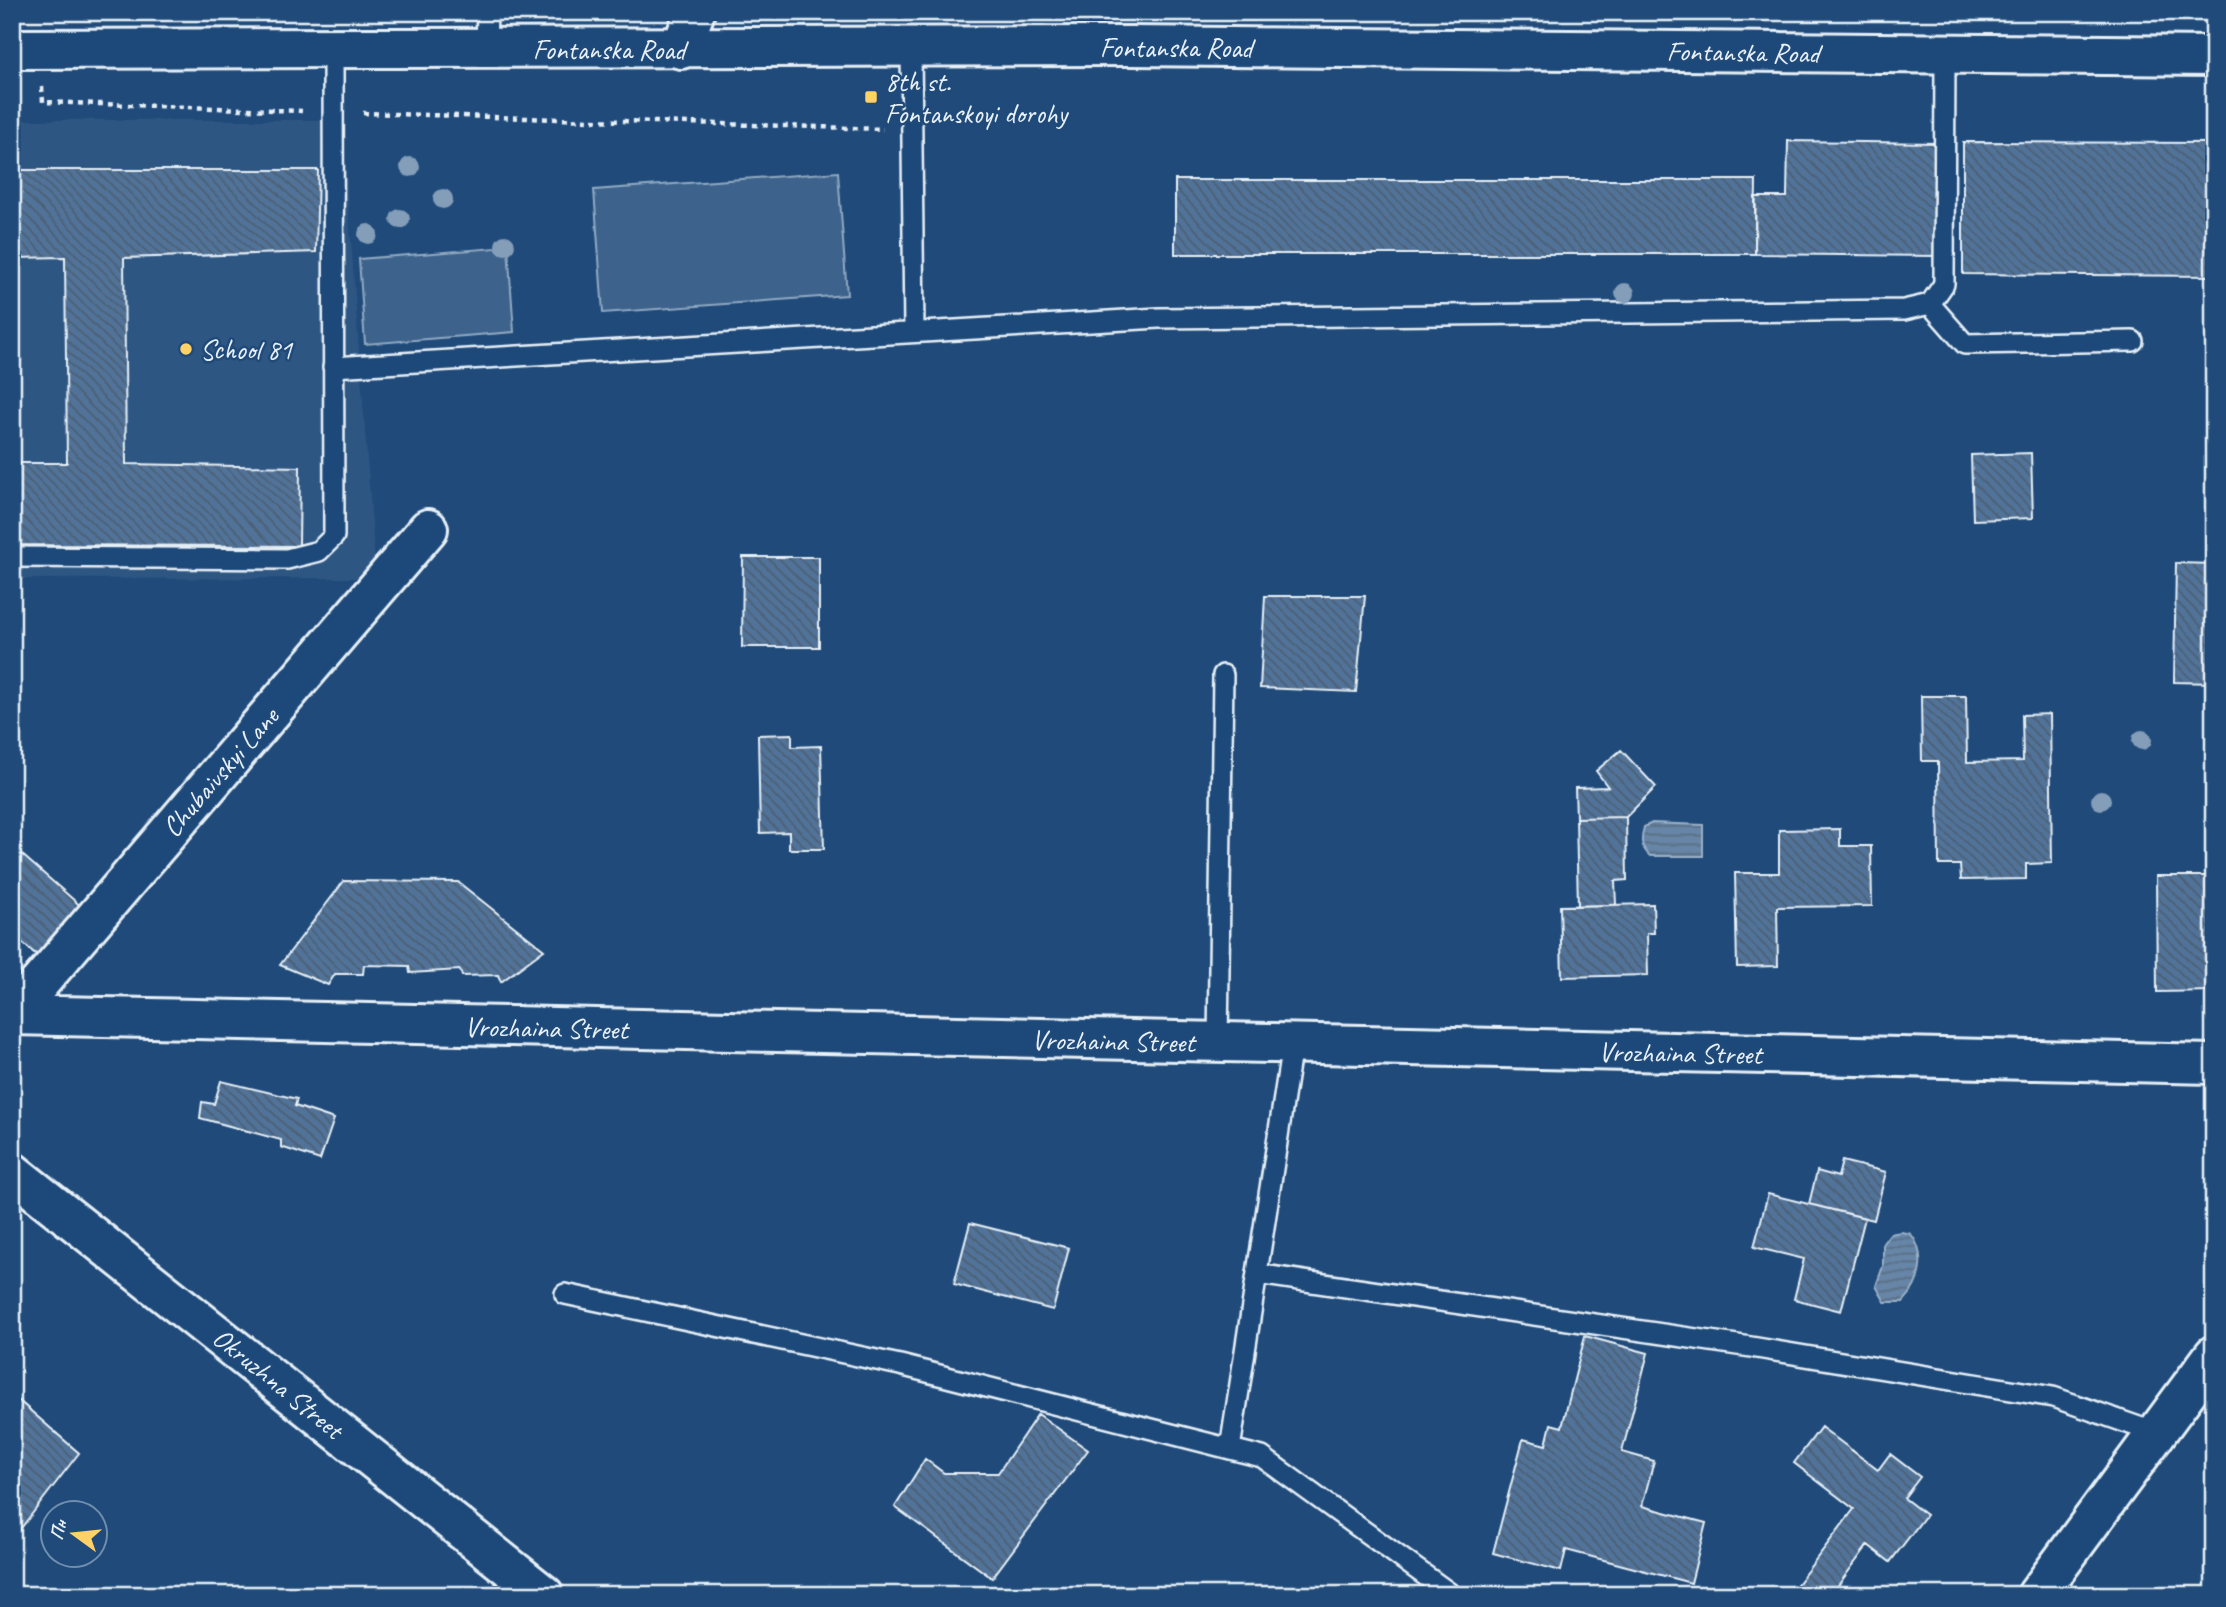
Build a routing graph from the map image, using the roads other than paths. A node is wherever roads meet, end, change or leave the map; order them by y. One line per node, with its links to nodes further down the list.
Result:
1 (695, 12): 6 (street)
2 (486, 30): 3 (street, Fontanska Road); 6 (street, Fontanska Road)
3 (333, 48): 5 (street, Fontanska Road); 12 (lane)
4 (911, 48): 6 (street, Fontanska Road); 7 (street, Fontanska Road); 10 (lane)
5 (27, 49)
6 (681, 49)
7 (1945, 54): 8 (street, Fontanska Road); 9 (lane)
8 (2214, 56)
9 (1930, 304): 10 (lane); 11 (lane)
10 (914, 332): 12 (lane)
11 (2133, 341)
12 (334, 367): 14 (lane)
13 (428, 529): 16 (street, Chubaivskyi Lane)
14 (12, 557)
15 (1223, 675): 17 (lane)
16 (12, 1015): 17 (street, Vrozhaina Street)
17 (1219, 1043): 18 (street, Vrozhaina Street)
18 (1292, 1045): 19 (street, Vrozhaina Street); 21 (lane)
19 (2214, 1064)
20 (12, 1172): 26 (street, Okruzhna Street)
21 (1257, 1274): 24 (lane); 25 (lane)
22 (565, 1294): 25 (lane)
23 (2214, 1354): 24 (street)
24 (2156, 1433): 28 (street)
25 (1230, 1449): 27 (lane)
26 (544, 1595)
27 (1452, 1595)
28 (2038, 1595)

